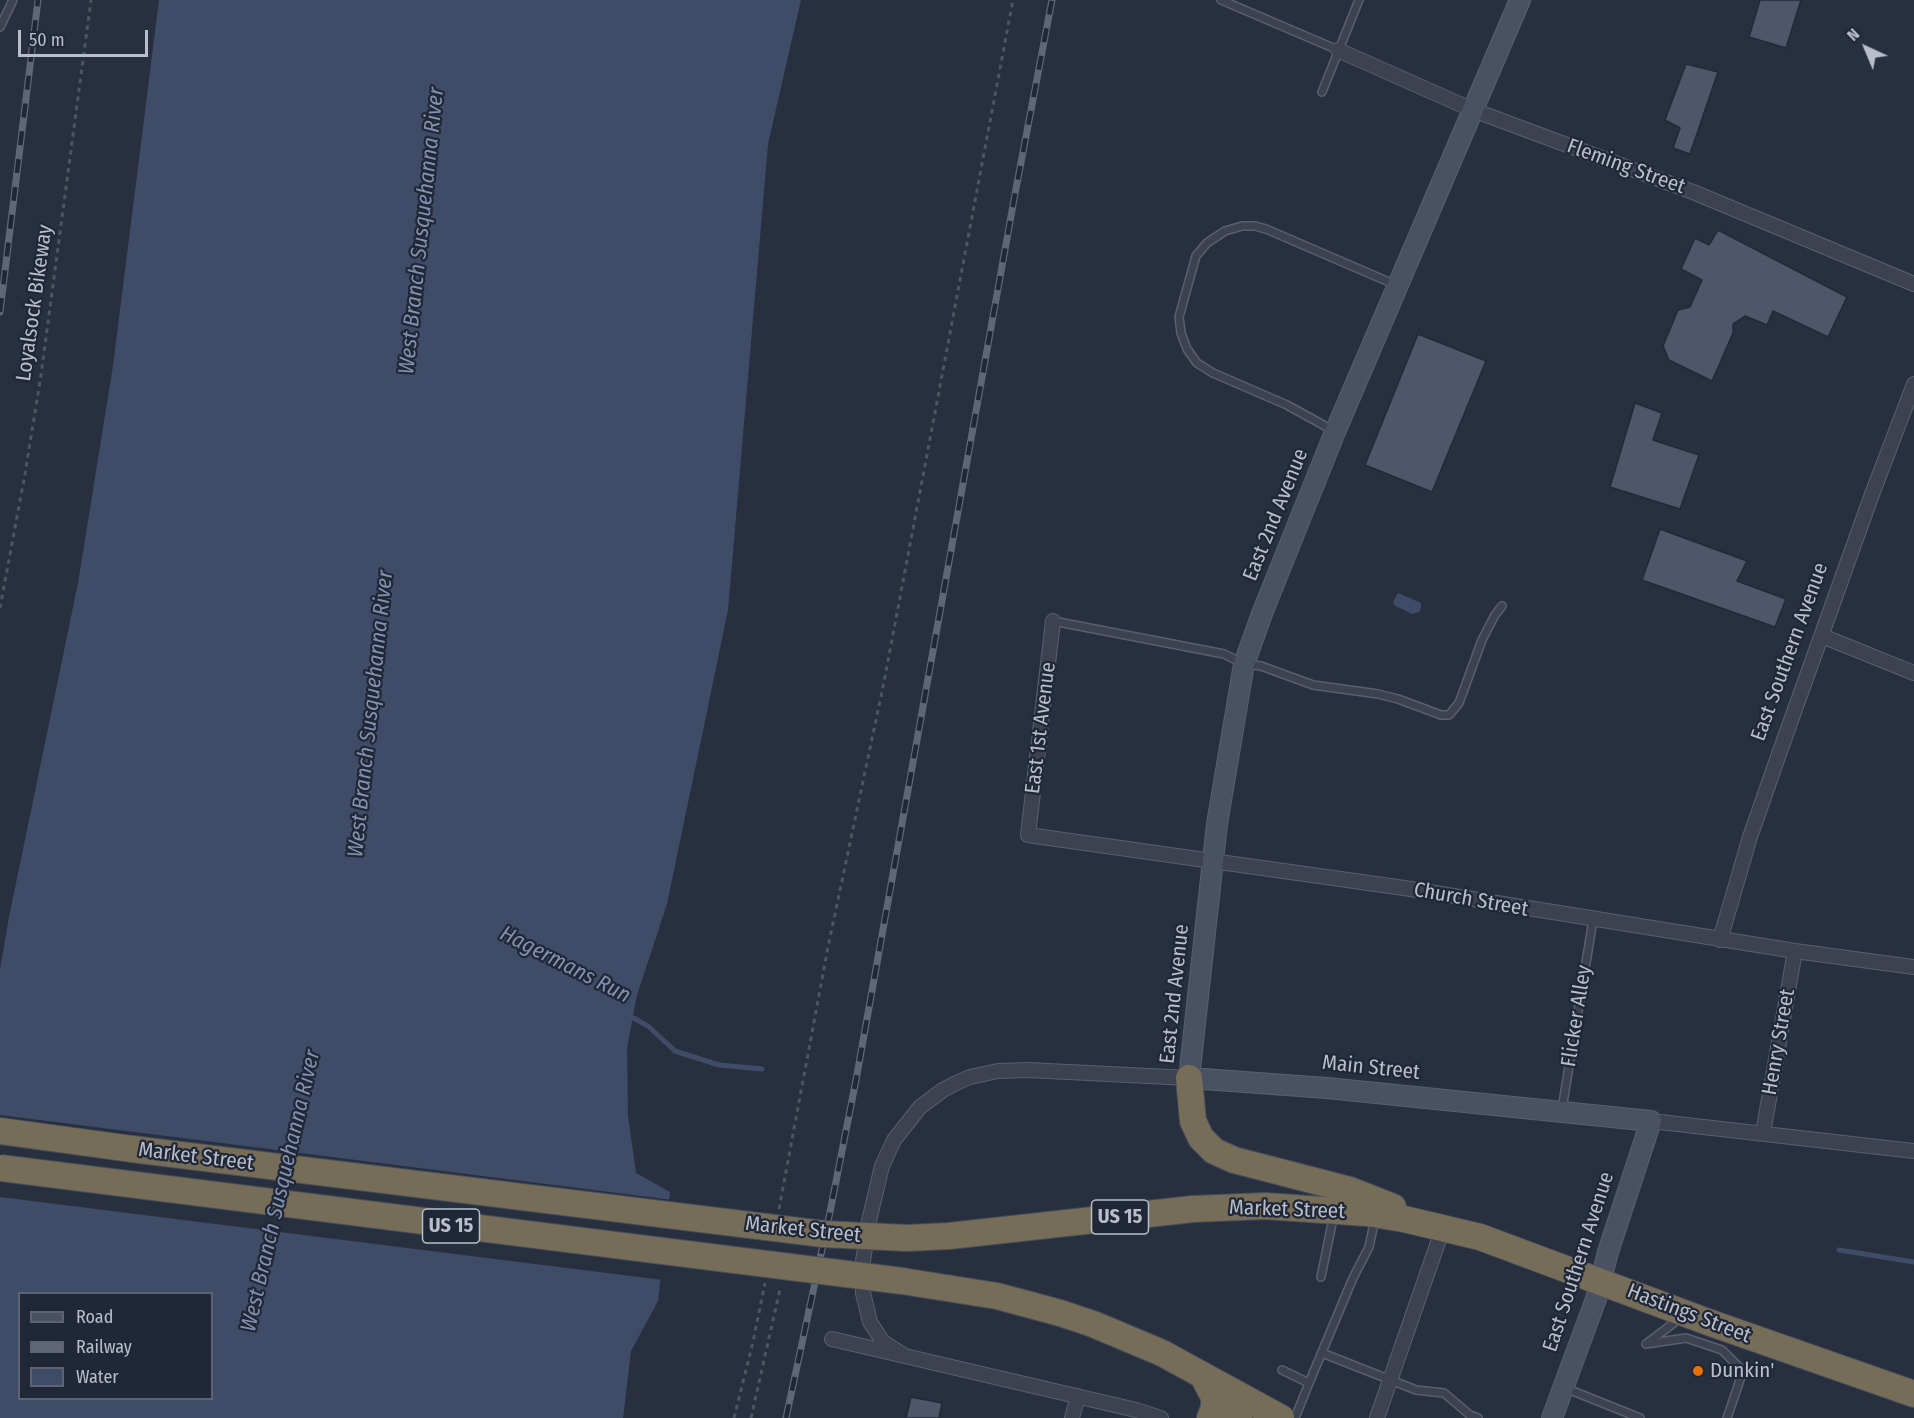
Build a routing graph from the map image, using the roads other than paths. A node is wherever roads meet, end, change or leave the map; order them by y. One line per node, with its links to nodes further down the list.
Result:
1 (13, 0): 5 (lane)
2 (1221, 0): 6 (lane)
3 (1359, 0): 6 (lane)
4 (1520, 0): 8 (street, East 2nd Avenue)
5 (0, 27)
6 (1338, 50): 7 (lane); 8 (street, Fleming Street)
7 (1322, 92)
8 (1473, 110): 9 (street, Fleming Street); 10 (street, East 2nd Avenue)
9 (1914, 284)
10 (1398, 286): 12 (street, East 2nd Avenue); 12 (lane)
11 (1914, 384): 15 (street, East Southern Avenue)
12 (1335, 432): 16 (street, East 2nd Avenue)
13 (1502, 606): 16 (lane)
14 (1053, 621): 16 (lane); 18 (street, East 1st Avenue)
15 (1822, 636): 17 (street); 21 (street, East Southern Avenue)
16 (1244, 664): 19 (street, East 2nd Avenue)
17 (1914, 673)
18 (1028, 835): 19 (street, Church Street)
19 (1214, 862): 20 (street, Church Street); 24 (street, East 2nd Avenue)
20 (1593, 920): 21 (street, Church Street); 25 (lane, Flicker Alley)
21 (1720, 940): 22 (street, Church Street)
22 (1795, 951): 23 (street, Church Street); 28 (street, Henry Street)
23 (1914, 967)
24 (1189, 1078): 25 (street, Main Street); 33 (highway); 39 (street, Main Street)
25 (1562, 1112): 26 (street, Main Street)
26 (1651, 1121): 28 (street, Main Street); 35 (street, East Southern Avenue)
27 (0, 1131): 31 (highway, Market Street / US 15, bridge)
28 (1763, 1133): 29 (street, Main Street)
29 (1914, 1151)
30 (0, 1168): 41 (highway, Market Street / US 15, bridge)
31 (1335, 1210): 32 (highway, Market Street / US 15); 34 (lane)
32 (1376, 1215): 33 (highway, Market Street / US 15); 38 (lane)
33 (1443, 1228): 35 (highway, Market Street / US 15); 42 (street)
34 (1321, 1276)
35 (1600, 1280): 36 (highway, Hastings Street / US 15); 44 (street, East Southern Avenue)
36 (1686, 1314): 45 (highway, Hastings Street / US 15); 57 (lane)
37 (832, 1339): 39 (street)
38 (1322, 1353): 42 (lane); 43 (lane)
39 (905, 1356): 46 (street)
40 (1282, 1370): 43 (lane)
41 (1200, 1372): 49 (highway); 50 (highway); 51 (highway, Market Street / US 15)
42 (1390, 1380): 53 (street); 54 (lane)
43 (1310, 1383): 52 (lane)
44 (1563, 1387): 55 (street, East Southern Avenue); 56 (lane)
45 (1914, 1394)
46 (1078, 1396): 47 (street); 48 (street)
47 (1072, 1418)
48 (1161, 1418)
49 (1210, 1418)
50 (1239, 1418)
51 (1281, 1418)
52 (1295, 1418)
53 (1377, 1418)
54 (1478, 1418)
55 (1552, 1418)
56 (1640, 1418)
57 (1727, 1418)

